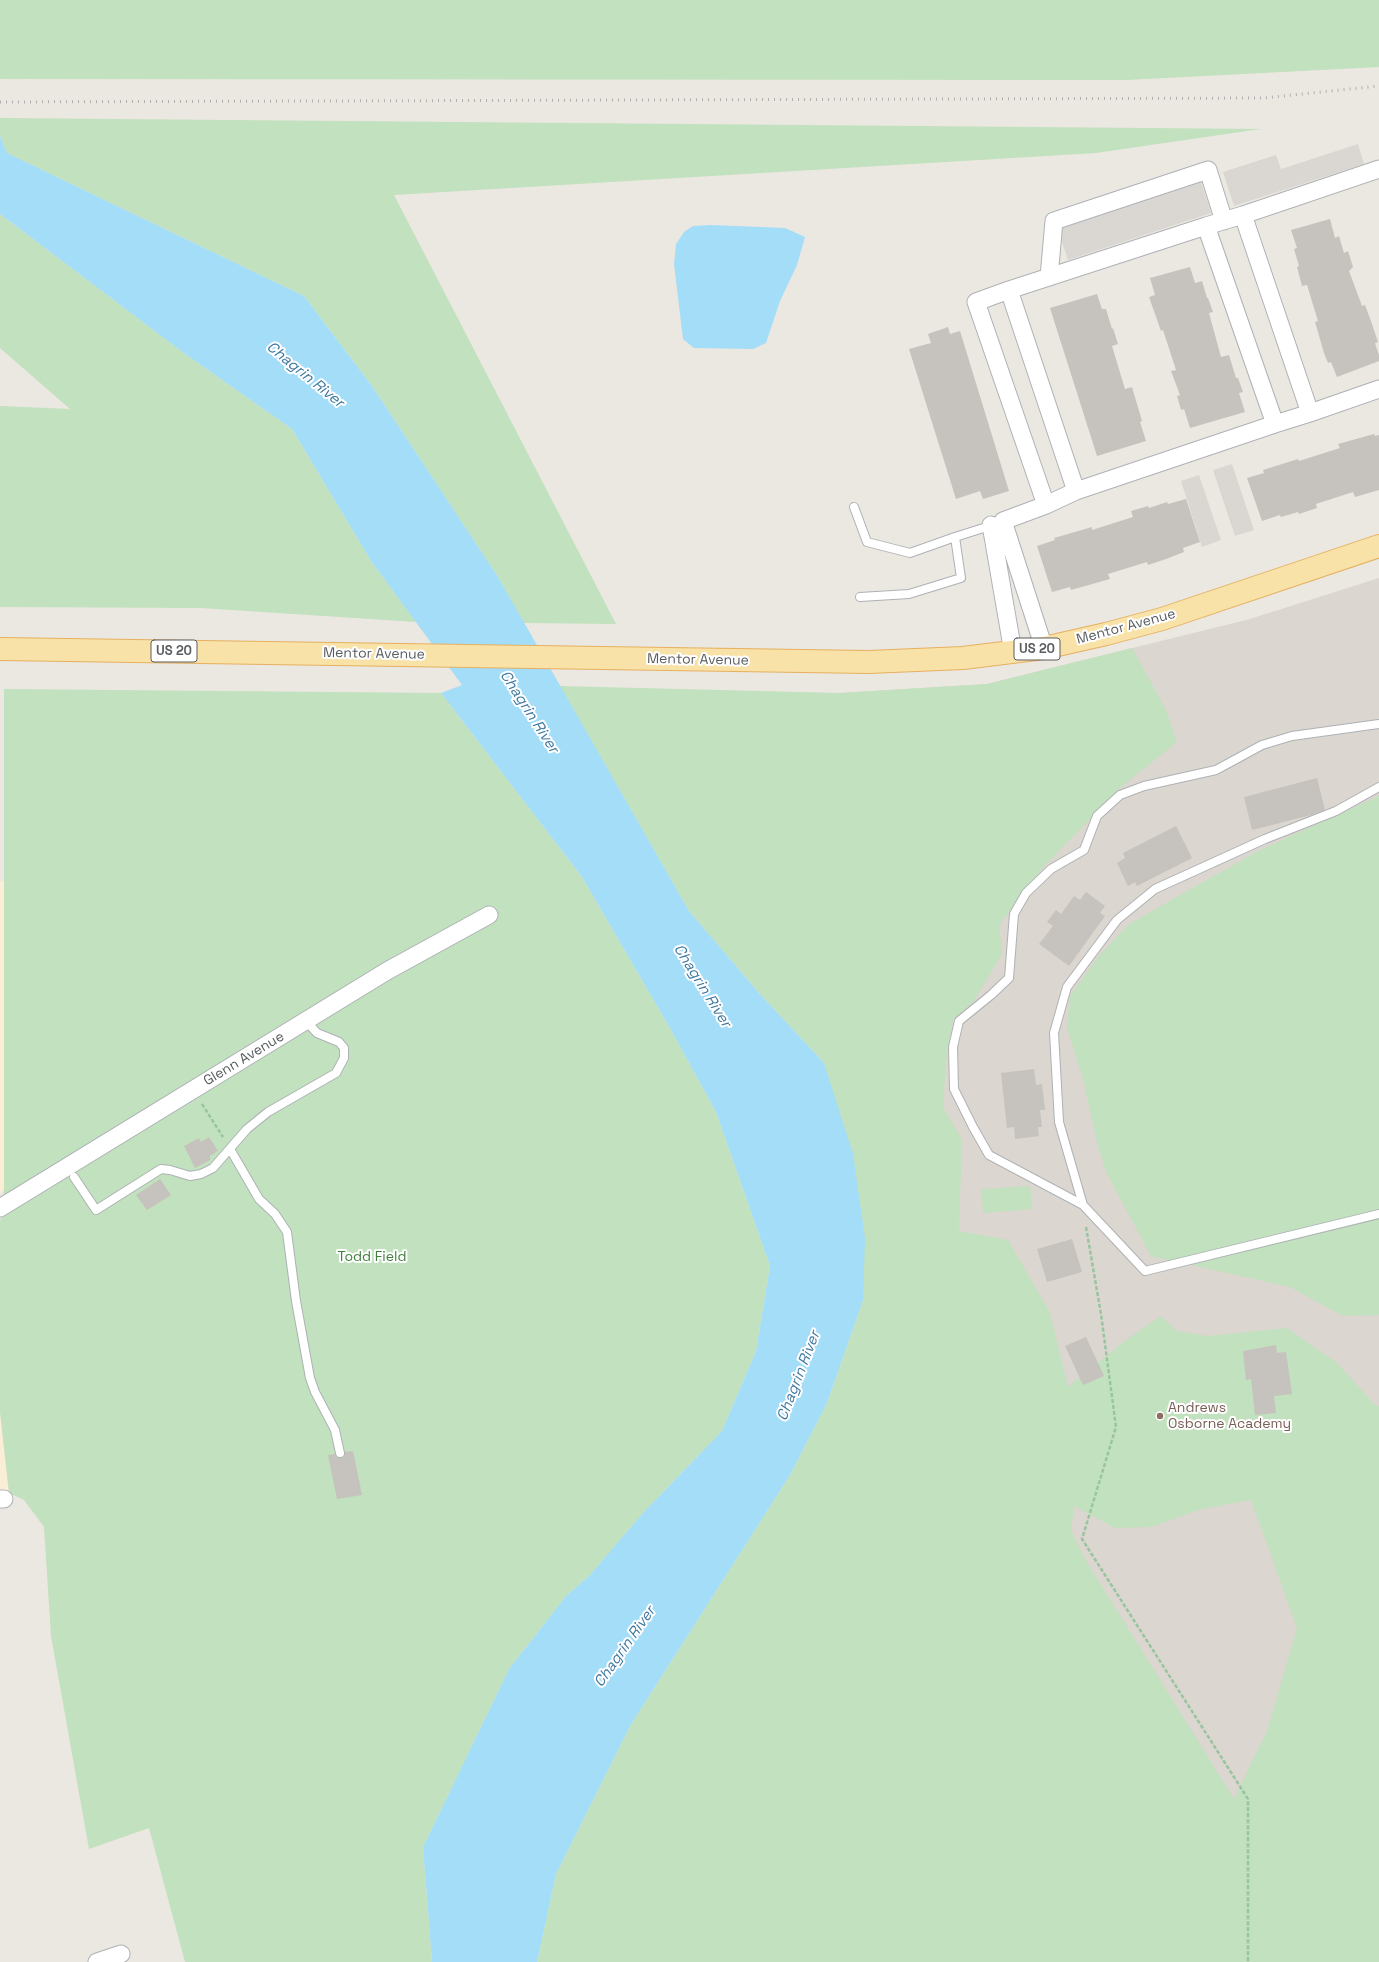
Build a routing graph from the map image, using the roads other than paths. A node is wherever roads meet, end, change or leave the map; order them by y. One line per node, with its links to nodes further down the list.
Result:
1 (1379, 169): 2 (street)
2 (1243, 215): 3 (street); 8 (street)
3 (1224, 221): 4 (street); 5 (street)
4 (1206, 226): 5 (street); 9 (street)
5 (1049, 277): 6 (street)
6 (1010, 290): 10 (street); 11 (street)
7 (1379, 389): 8 (street)
8 (1310, 413): 9 (street)
9 (1275, 424): 10 (street)
10 (1076, 491): 11 (street)
11 (1046, 505): 13 (street)
12 (854, 506): 14 (lane)
13 (997, 523): 14 (lane); 17 (street); 19 (street)
14 (955, 537): 16 (lane)
15 (1379, 546): 17 (main road, Mentor Avenue / US 20)
16 (860, 597)
17 (1044, 648): 19 (main road, Mentor Avenue / US 20)
18 (0, 649): 19 (main road, Mentor Avenue / US 20)
19 (1013, 652)
20 (1379, 724): 26 (lane)
21 (1379, 786): 26 (lane)
22 (489, 915): 23 (street, Glenn Avenue)
23 (306, 1022): 24 (lane); 27 (street, Glenn Avenue)
24 (230, 1149): 25 (lane); 29 (lane)
25 (74, 1177)
26 (1083, 1205): 28 (lane)
27 (0, 1208)
28 (1379, 1214)
29 (340, 1453)
30 (121, 1954): 31 (street)
31 (97, 1962)

